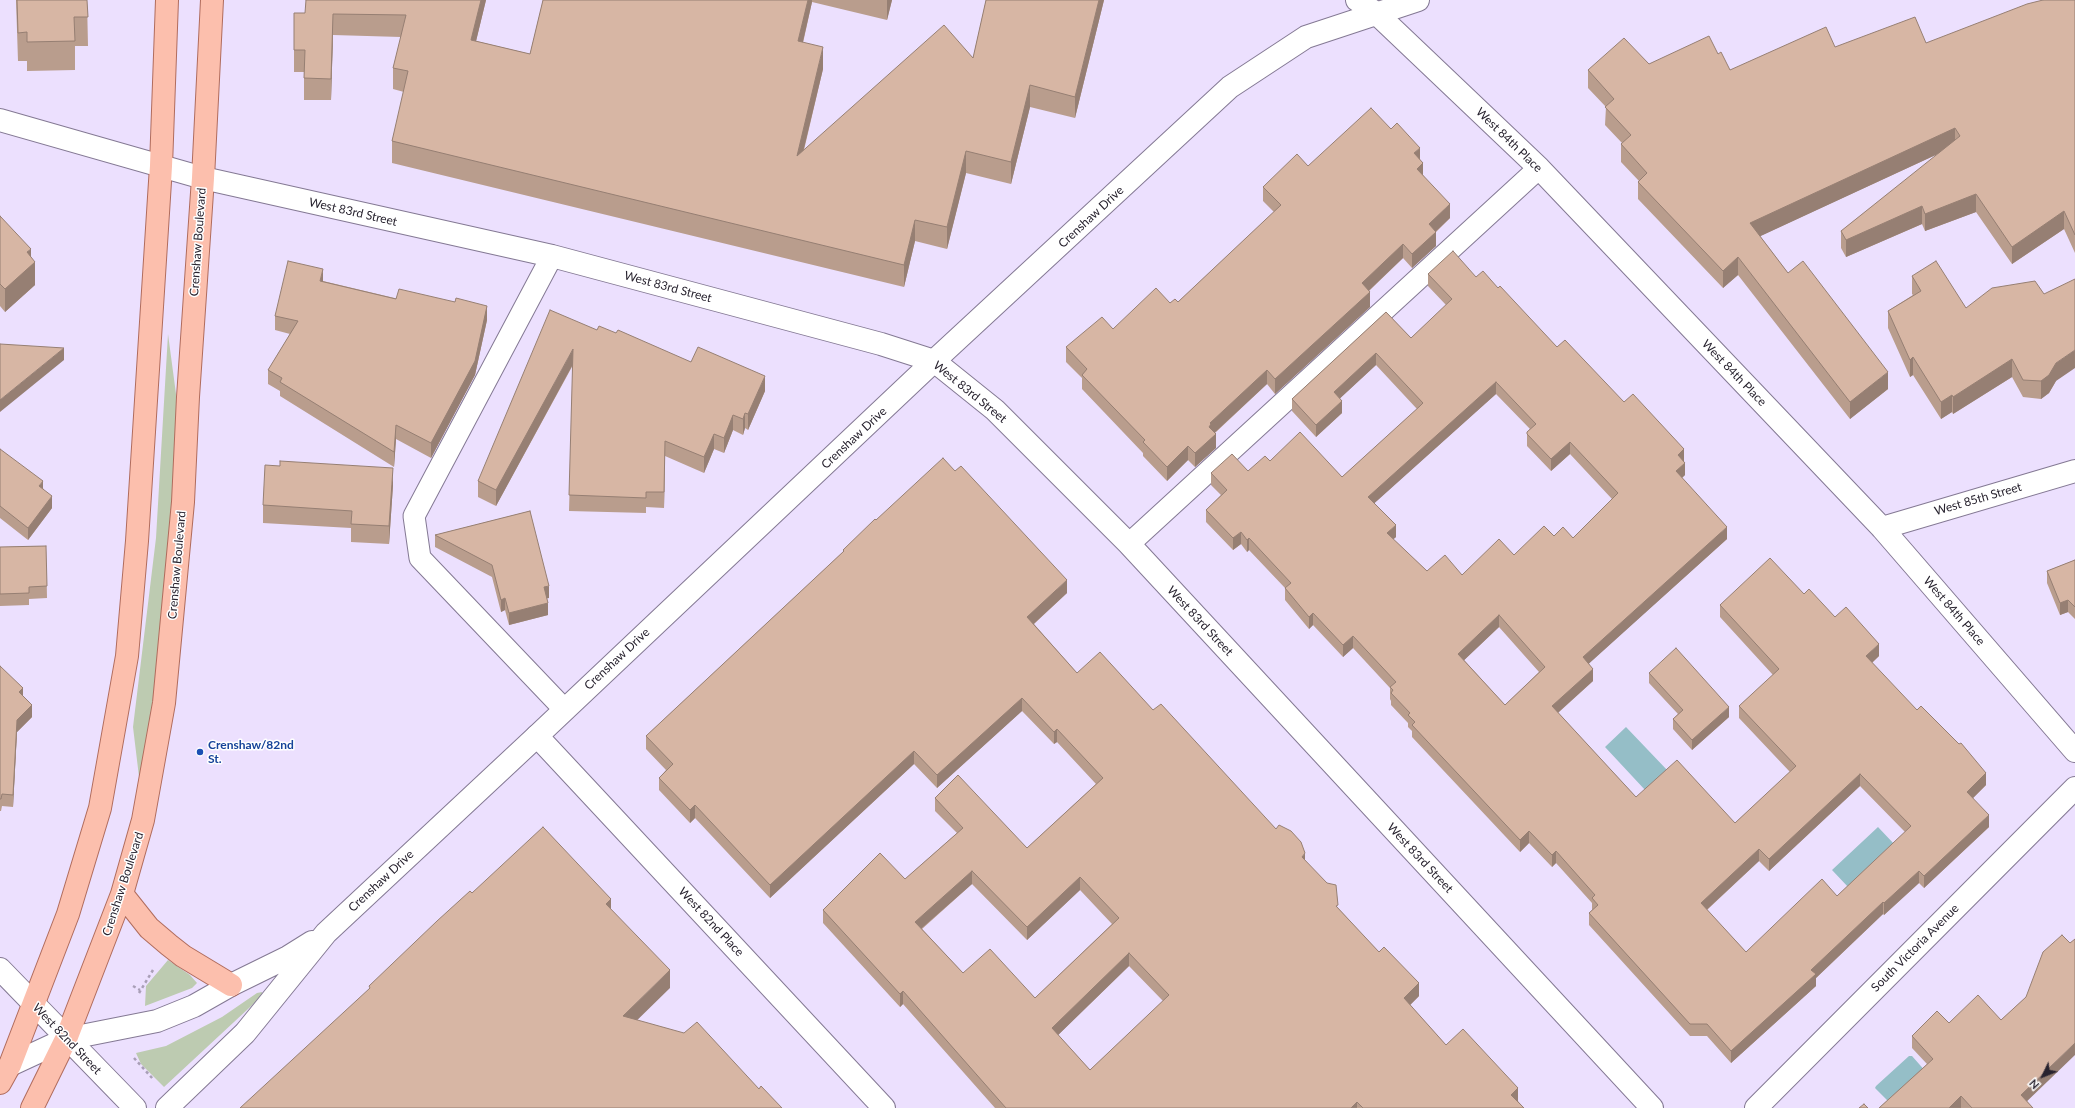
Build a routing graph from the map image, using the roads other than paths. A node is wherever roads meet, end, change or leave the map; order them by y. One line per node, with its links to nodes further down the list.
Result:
1 (167, 0): 7 (main road)
2 (212, 0): 9 (main road, Crenshaw Boulevard)
3 (1357, 0): 5 (street, West 84th Place)
4 (1418, 0): 5 (street, Crenshaw Drive)
5 (1376, 13): 8 (street, West 84th Place); 11 (street, Crenshaw Drive)
6 (0, 120): 7 (street, West 83rd Street)
7 (161, 166): 9 (street, West 83rd Street); 23 (main road)
8 (1539, 168): 13 (street, West 84th Place); 14 (lane)
9 (203, 178): 10 (street, West 83rd Street); 19 (main road, Crenshaw Boulevard)
10 (552, 256): 11 (street, West 83rd Street); 15 (lane)
11 (934, 362): 14 (street, West 83rd Street); 15 (street, Crenshaw Drive)
12 (2075, 471): 13 (street, West 85th Street)
13 (1882, 528): 17 (street, West 84th Place)
14 (1129, 544): 30 (street, West 83rd Street)
15 (564, 709): 16 (street, Crenshaw Drive)
16 (537, 736): 20 (street, Crenshaw Drive); 29 (street, West 82nd Place)
17 (2075, 751)
18 (2075, 788): 31 (street, South Victoria Avenue)
19 (122, 894): 22 (main road); 24 (main road, Crenshaw Boulevard)
20 (326, 933): 22 (street, Crenshaw Drive); 28 (street, Crenshaw Drive)
21 (0, 969): 23 (street, West 82nd Street)
22 (231, 985): 24 (street, Crenshaw Drive)
23 (34, 1005): 24 (street, West 82nd Street); 25 (main road)
24 (66, 1039): 25 (street, Crenshaw Drive); 26 (main road, Crenshaw Boulevard); 27 (street, West 82nd Street)
25 (5, 1074)
26 (32, 1108)
27 (136, 1108)
28 (166, 1108)
29 (884, 1108)
30 (1652, 1108)
31 (1756, 1108)

